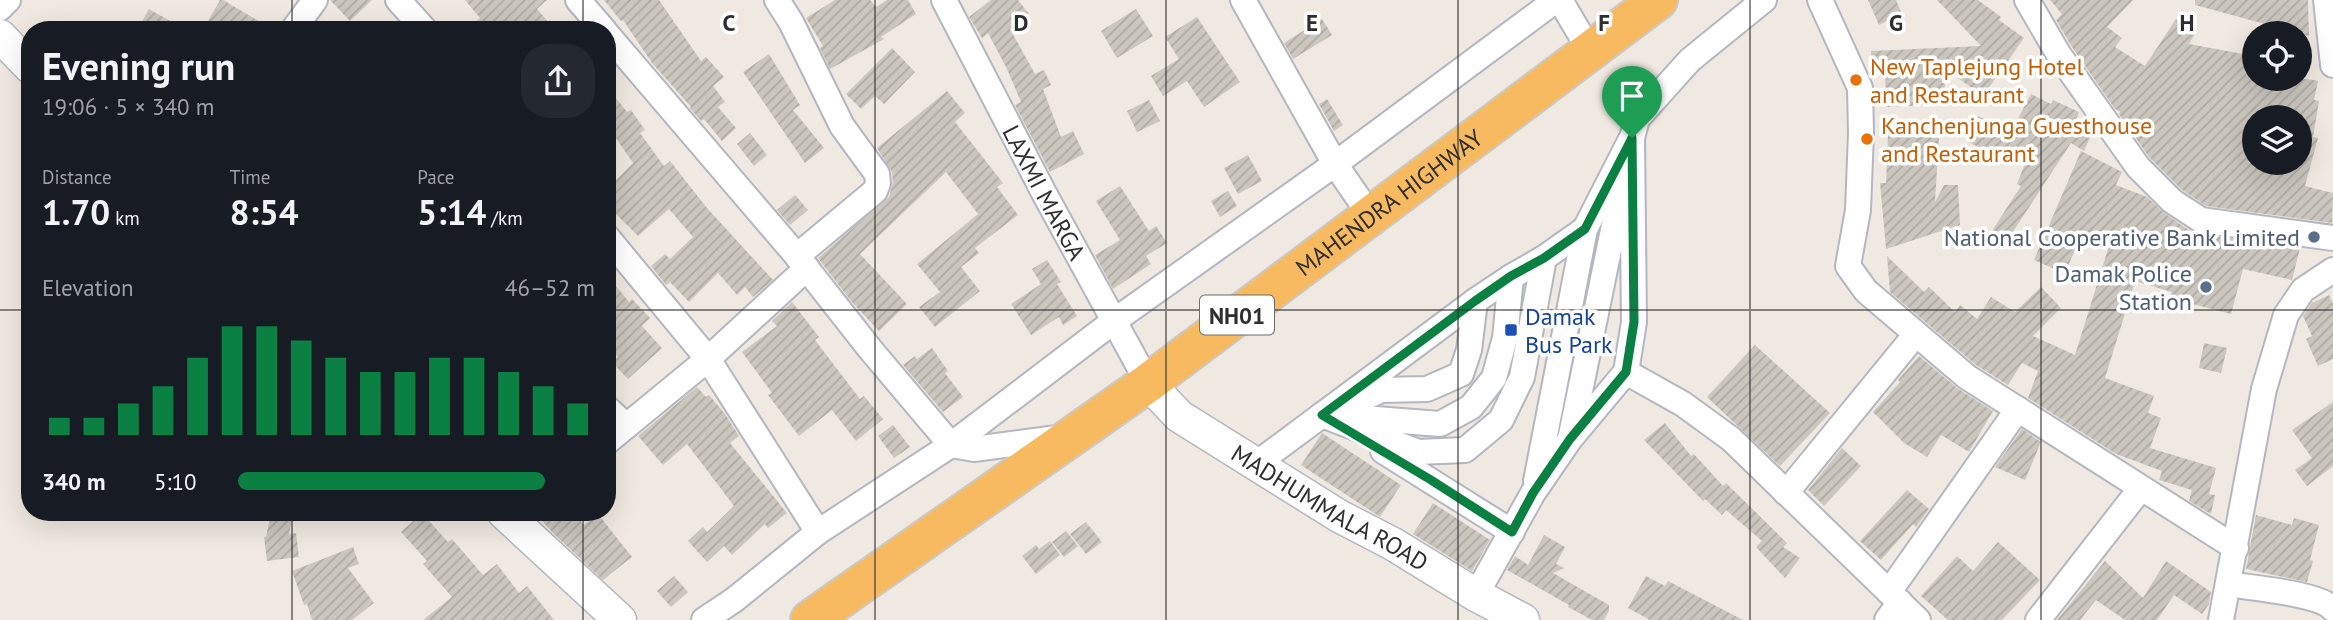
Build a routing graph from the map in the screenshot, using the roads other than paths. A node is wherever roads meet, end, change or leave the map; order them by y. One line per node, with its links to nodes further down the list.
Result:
1 (8, 0): 14 (street)
2 (315, 0): 15 (street)
3 (398, 0): 16 (street)
4 (578, 0): 17 (street)
5 (777, 0): 30 (street)
6 (944, 0): 34 (street, LAXMI MARGA)
7 (1243, 0): 24 (street)
8 (1558, 0): 20 (street); 24 (street)
9 (1658, 0): 20 (highway, MAHENDRA HIGHWAY / NH01)
10 (1764, 0): 23 (street)
11 (1820, 0): 35 (street)
12 (2027, 0): 27 (street)
13 (2326, 0): 22 (street)
14 (0, 8)
15 (300, 21)
16 (417, 21)
17 (596, 21)
18 (0, 36): 21 (street)
19 (616, 45): 30 (street)
20 (1590, 51): 25 (highway, MAHENDRA HIGHWAY / NH01)
21 (21, 58)
22 (2333, 65)
23 (1632, 138): 26 (street); 37 (street); 43 (street)
24 (1335, 164): 25 (street); 34 (street)
25 (1370, 215): 38 (highway, MAHENDRA HIGHWAY / NH01)
26 (1585, 229): 29 (street); 47 (street)
27 (2333, 238)
28 (616, 248): 36 (street)
29 (1544, 258): 32 (street); 40 (street)
30 (802, 262): 36 (street); 44 (street)
31 (2333, 270): 52 (street)
32 (1511, 276): 33 (street); 40 (street)
33 (1475, 301): 40 (street); 40 (street)
34 (1114, 321): 38 (street, LAXMI MARGA); 44 (street)
35 (1916, 334): 39 (street); 48 (street)
36 (708, 359): 41 (street); 50 (street)
37 (1626, 372): 43 (street); 48 (street)
38 (1148, 383): 42 (highway, MAHENDRA HIGHWAY / NH01); 45 (street, MADHUMMALA ROAD)
39 (2018, 409): 46 (street); 55 (street)
40 (1322, 415): 45 (street); 51 (street)
41 (617, 434)
42 (1070, 436): 44 (street); 57 (highway, MAHENDRA HIGHWAY / NH01)
43 (1570, 439): 47 (street)
44 (951, 444): 50 (street)
45 (1256, 464): 54 (street, MADHUMMALA ROAD)
46 (2141, 488): 52 (street); 62 (street)
47 (1533, 493): 51 (street)
48 (1786, 493): 55 (street)
49 (519, 521): 59 (street)
50 (818, 532): 60 (street)
51 (1512, 532): 54 (street)
52 (2236, 548): 53 (street)
53 (2228, 584): 56 (street); 63 (street)
54 (1476, 595): 58 (street, MADHUMMALA ROAD)
55 (1892, 605): 61 (street)
56 (2333, 609)
57 (810, 618)
58 (1519, 619)
59 (620, 620)
60 (704, 620)
61 (1918, 620)
62 (2038, 620)
63 (2221, 620)

